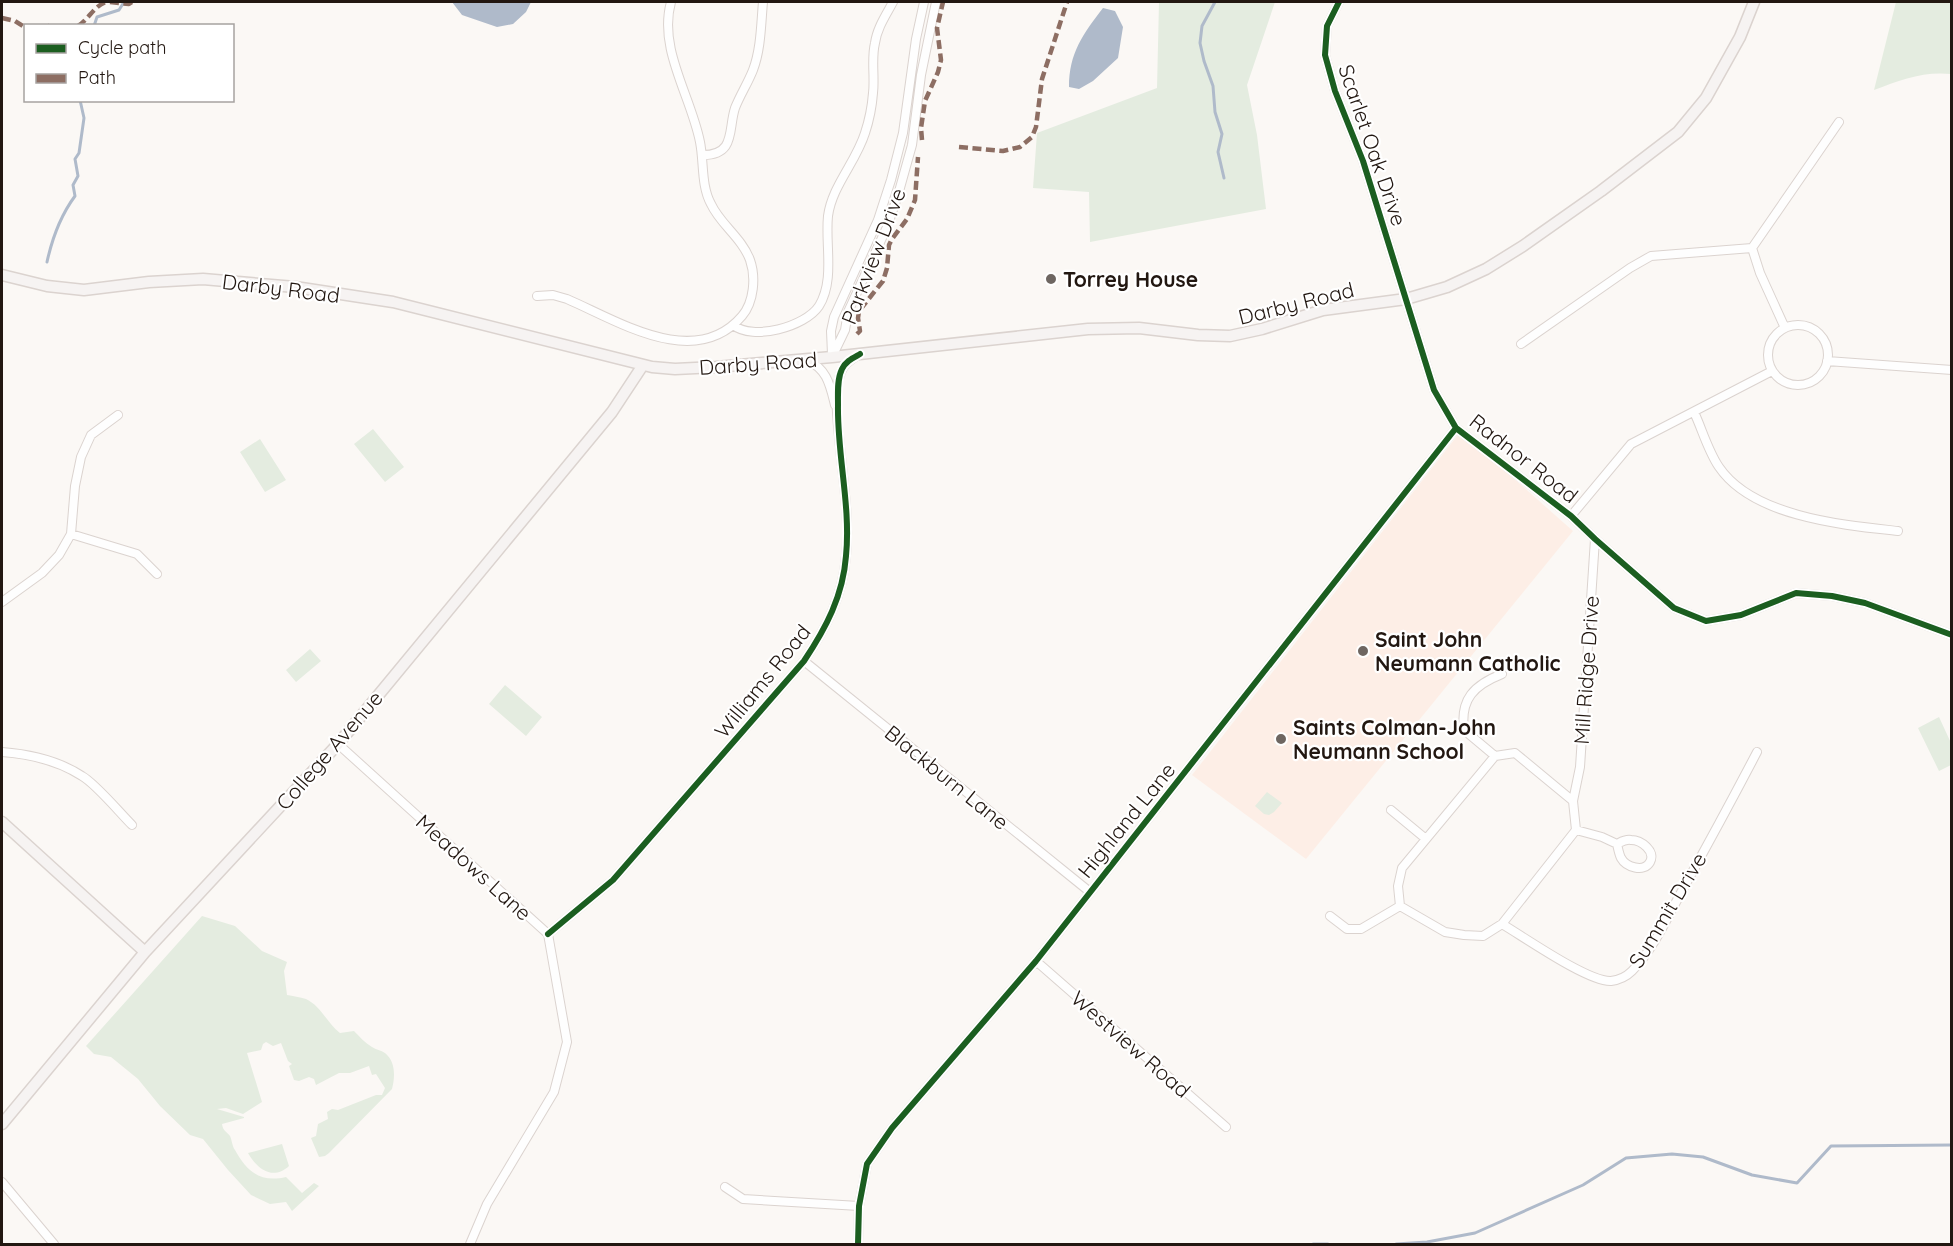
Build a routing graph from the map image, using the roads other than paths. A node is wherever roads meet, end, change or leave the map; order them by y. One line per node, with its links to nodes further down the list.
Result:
1 (671, 2): 11 (street)
2 (763, 2): 11 (street)
3 (893, 2): 18 (street)
4 (924, 2): 9 (street, Parkview Drive)
5 (936, 2): 10 (street, Parkview Drive)
6 (1339, 2): 17 (street, Scarlet Oak Drive)
7 (1754, 2): 17 (main road, Darby Road)
8 (1839, 122): 14 (street)
9 (900, 146): 10 (street); 12 (street, Parkview Drive)
10 (911, 149): 13 (street, Parkview Drive)
11 (703, 155): 18 (street)
12 (870, 238): 13 (street); 22 (street, Parkview Drive)
13 (880, 242): 22 (street, Parkview Drive)
14 (1752, 248): 19 (street); 20 (street)
15 (2, 275): 25 (main road, Darby Road)
16 (537, 296): 18 (street)
17 (1406, 299): 21 (main road, Darby Road); 31 (street, Radnor Road)
18 (733, 325)
19 (1785, 328): 24 (street); 27 (street)
20 (1521, 344)
21 (860, 354): 22 (main road, Darby Road); 30 (street, Williams Road)
22 (832, 357): 23 (main road, Darby Road)
23 (803, 359): 25 (main road, Darby Road); 30 (street, Williams Road)
24 (1827, 361): 26 (street); 27 (street)
25 (643, 365): 41 (main road, College Avenue)
26 (1952, 370)
27 (1772, 371): 28 (street)
28 (1694, 411): 32 (street); 33 (street)
29 (118, 415): 34 (street)
30 (837, 418): 39 (street, Williams Road)
31 (1456, 428): 32 (street, Radnor Road); 52 (street, Highland Lane)
32 (1571, 516): 35 (street, Radnor Road)
33 (1898, 531)
34 (71, 534): 36 (street); 37 (street)
35 (1595, 539): 38 (street, Radnor Road); 45 (street, Mill Ridge Drive)
36 (156, 574)
37 (2, 602)
38 (1952, 635)
39 (804, 661): 52 (street, Blackburn Lane); 56 (street, Williams Road)
40 (1502, 674): 44 (street)
41 (338, 744): 56 (street, Meadows Lane); 57 (main road, College Avenue)
42 (2, 752): 48 (street)
43 (1757, 752): 55 (street, Summit Drive)
44 (1495, 756): 45 (street); 50 (street)
45 (1573, 801): 49 (street, Mill Ridge Drive)
46 (1391, 810): 50 (street)
47 (2, 822): 57 (main road)
48 (132, 825)
49 (1576, 830): 51 (street); 55 (street)
50 (1426, 839): 53 (street)
51 (1617, 844): 51 (street)
52 (1090, 892): 58 (street, Highland Lane)
53 (1400, 906): 54 (street); 55 (street)
54 (1330, 916)
55 (1502, 924)
56 (548, 934): 65 (street, Meadows Lane)
57 (145, 952): 59 (main road, College Avenue)
58 (1036, 961): 60 (street, Westview Road); 63 (street, Highland Lane)
59 (2, 1124)
60 (1226, 1127)
61 (2, 1182): 64 (street)
62 (725, 1187): 63 (street)
63 (859, 1206): 66 (street, Highland Lane)
64 (54, 1245)
65 (470, 1245)
66 (858, 1245)

